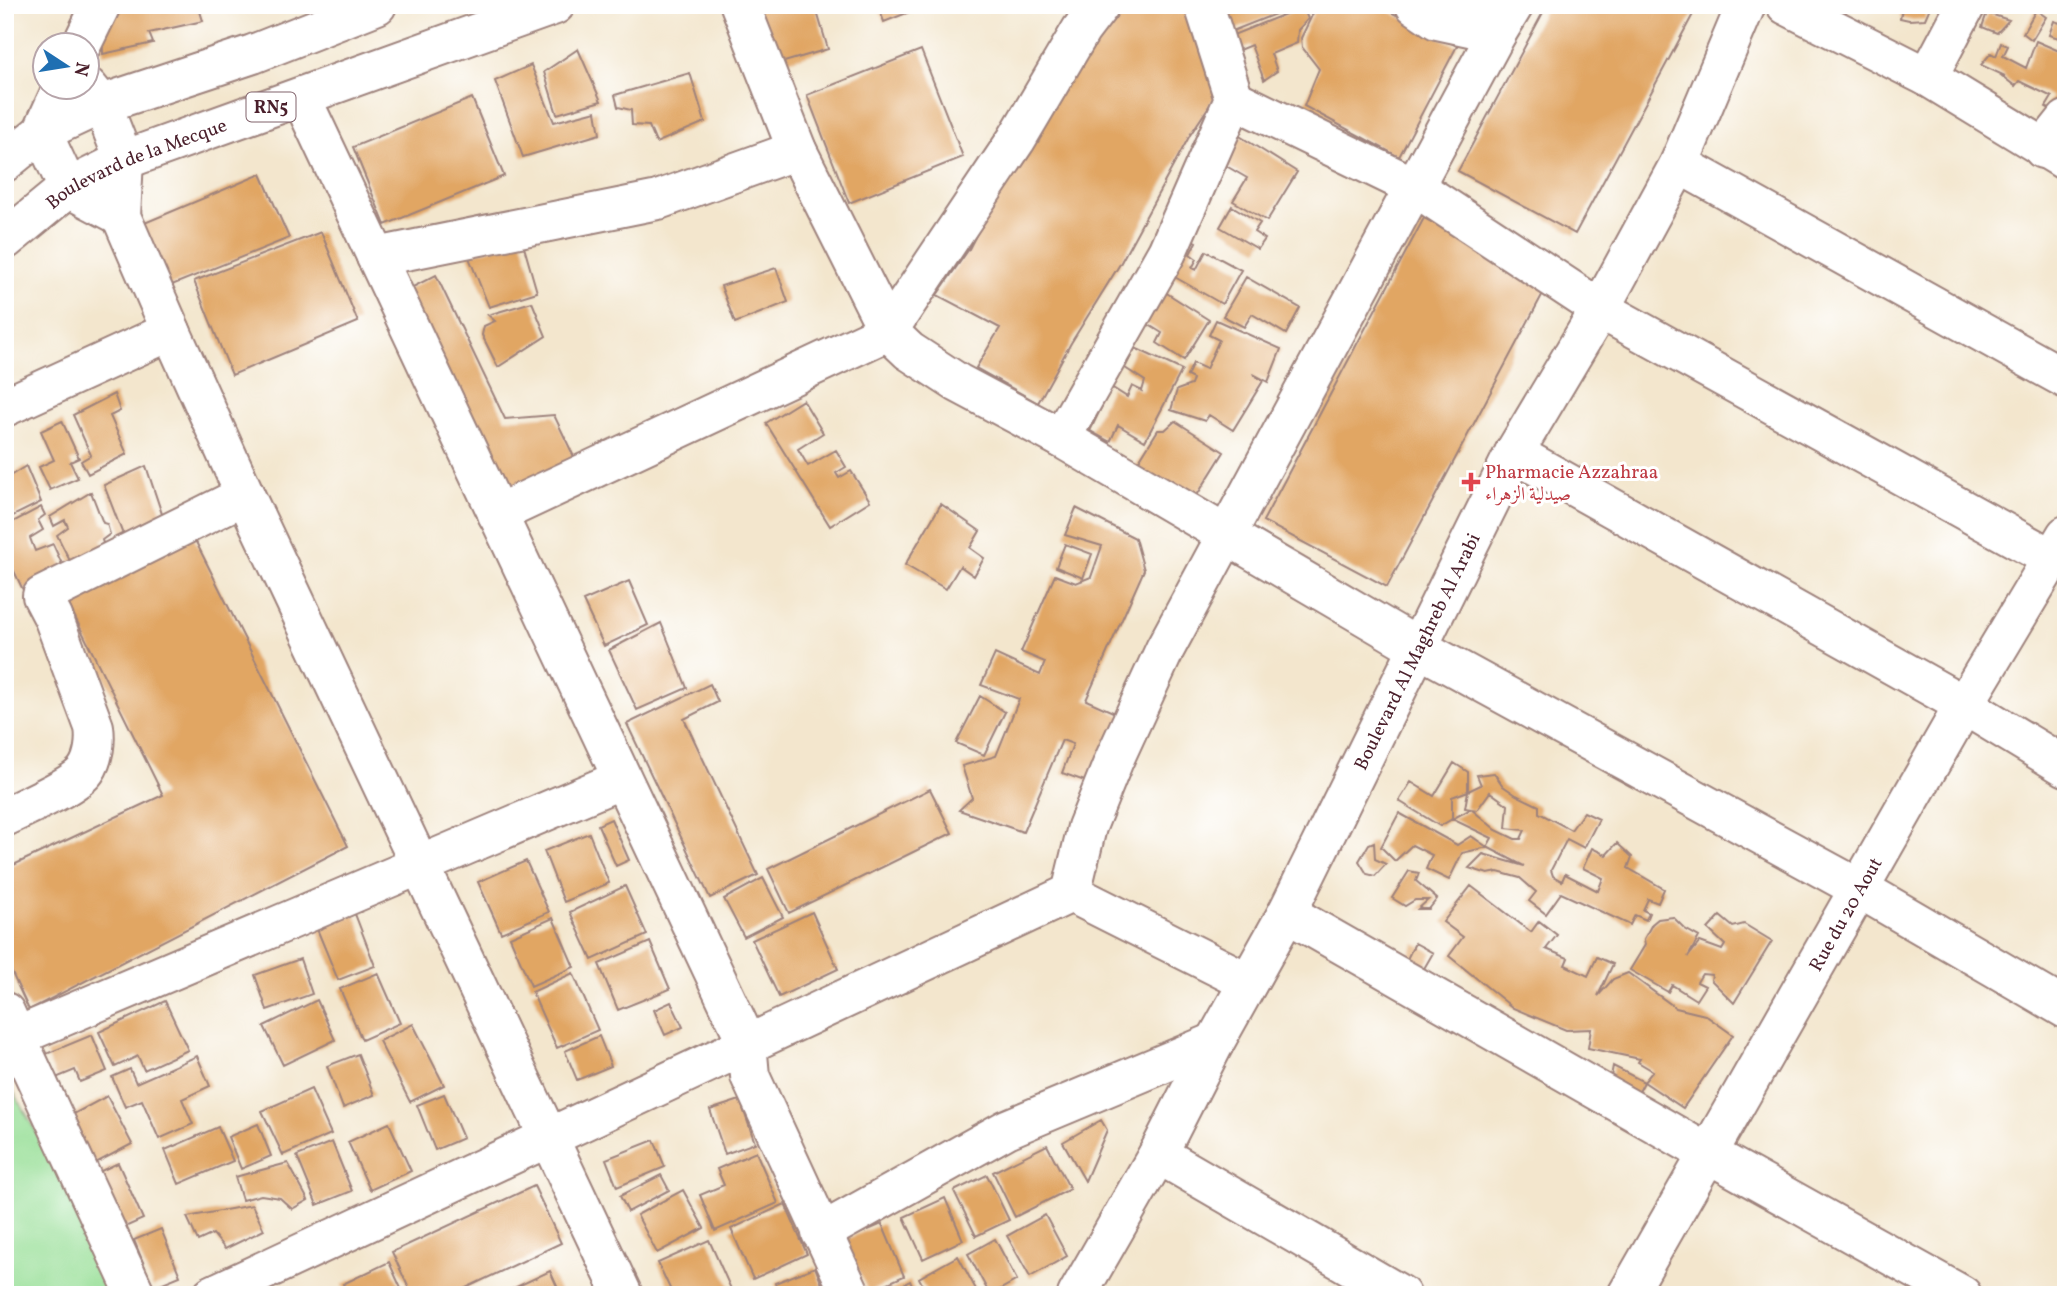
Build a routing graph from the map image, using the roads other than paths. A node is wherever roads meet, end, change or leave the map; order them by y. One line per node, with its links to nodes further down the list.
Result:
1 (101, 5): 12 (street)
2 (377, 5): 14 (street)
3 (555, 5): 15 (street, Boulevard de la Mecque / RN5)
4 (740, 5): 22 (street)
5 (1100, 5): 33 (street)
6 (1204, 5): 16 (street)
7 (1415, 5): 11 (street)
8 (1746, 5): 25 (street, Boulevard Al Maghreb Al Arabi)
9 (1786, 5): 13 (street)
10 (1966, 5): 13 (street)
11 (1505, 19): 26 (street)
12 (88, 32)
13 (1928, 78): 21 (street)
14 (102, 94)
15 (301, 97): 23 (street, Boulevard de la Mecque / RN5); 30 (street)
16 (1234, 99): 26 (street); 36 (street)
17 (56, 102): 20 (street)
18 (86, 102): 20 (street)
19 (98, 102): 23 (street)
20 (42, 132): 24 (street); 27 (street)
21 (2058, 143)
22 (797, 150): 30 (street); 33 (street)
23 (124, 160): 27 (street, Boulevard de la Mecque / RN5); 28 (street)
24 (5, 162)
25 (1679, 164): 31 (street, Boulevard Al Maghreb Al Arabi); 34 (street)
26 (1415, 187): 31 (street); 40 (street)
27 (68, 188): 28 (street); 29 (street, Boulevard de la Mecque / RN5)
28 (121, 216): 32 (street)
29 (5, 240)
30 (376, 257): 39 (street)
31 (1600, 309): 37 (street, Boulevard Al Maghreb Al Arabi); 41 (street)
32 (171, 331): 35 (street); 38 (street)
33 (888, 331): 36 (street); 39 (street)
34 (2066, 379)
35 (5, 407)
36 (1061, 438): 40 (street)
37 (1514, 453): 42 (street, Boulevard Al Maghreb Al Arabi); 43 (street)
38 (245, 495): 46 (street); 47 (street)
39 (497, 514): 45 (street)
40 (1226, 534): 42 (street); 49 (street)
41 (2058, 546): 43 (street, Rue du 20 Aout)
42 (1419, 648): 48 (street); 50 (street, Boulevard Al Maghreb Al Arabi)
43 (1964, 705): 44 (street); 48 (street, Rue du 20 Aout)
44 (2066, 767)
45 (622, 779): 47 (street); 55 (street)
46 (5, 817)
47 (420, 864): 53 (street); 56 (street)
48 (1860, 889): 52 (street); 57 (street, Rue du 20 Aout)
49 (1070, 893): 51 (street); 55 (street)
50 (1287, 913): 51 (street, Boulevard Al Maghreb Al Arabi); 57 (street)
51 (1248, 982): 54 (street, Boulevard Al Maghreb Al Arabi)
52 (2066, 1009)
53 (11, 1024): 60 (street)
54 (1215, 1042): 58 (street, Boulevard Al Maghreb Al Arabi); 59 (street)
55 (747, 1043): 56 (street); 59 (street)
56 (549, 1138): 61 (street); 62 (street)
57 (1707, 1153): 66 (street, Rue du 20 Aout); 67 (street)
58 (1158, 1154): 64 (street, Boulevard Al Maghreb Al Arabi); 65 (street)
59 (821, 1233): 63 (street)
60 (135, 1295)
61 (212, 1295)
62 (623, 1295)
63 (851, 1295)
64 (1077, 1295)
65 (1401, 1295)
66 (1627, 1295)
67 (1962, 1295)

